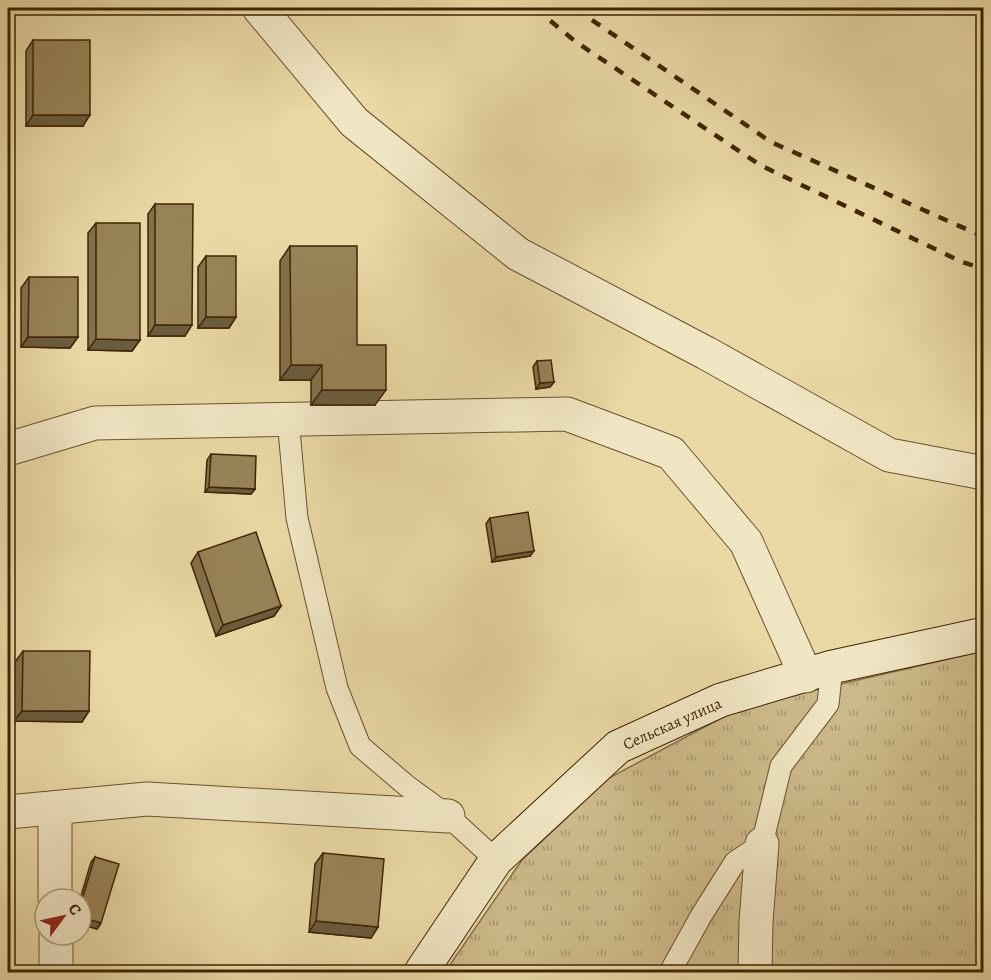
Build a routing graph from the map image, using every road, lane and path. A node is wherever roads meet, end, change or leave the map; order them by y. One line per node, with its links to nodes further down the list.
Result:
1 (259, 8): 4 (street)
2 (288, 419): 3 (street); 6 (street); 9 (lane)
3 (10, 446)
4 (984, 473)
5 (984, 634): 6 (street, Сельская улица)
6 (819, 672): 10 (lane); 11 (street, Сельская улица)
7 (55, 808): 8 (street); 9 (street); 12 (street)
8 (8, 812)
9 (448, 816): 11 (lane)
10 (762, 844): 16 (lane); 17 (street)
11 (496, 860): 15 (street, Сельская улица)
12 (55, 887)
13 (56, 947): 14 (street)
14 (56, 972)
15 (421, 972)
16 (670, 972)
17 (755, 972)

